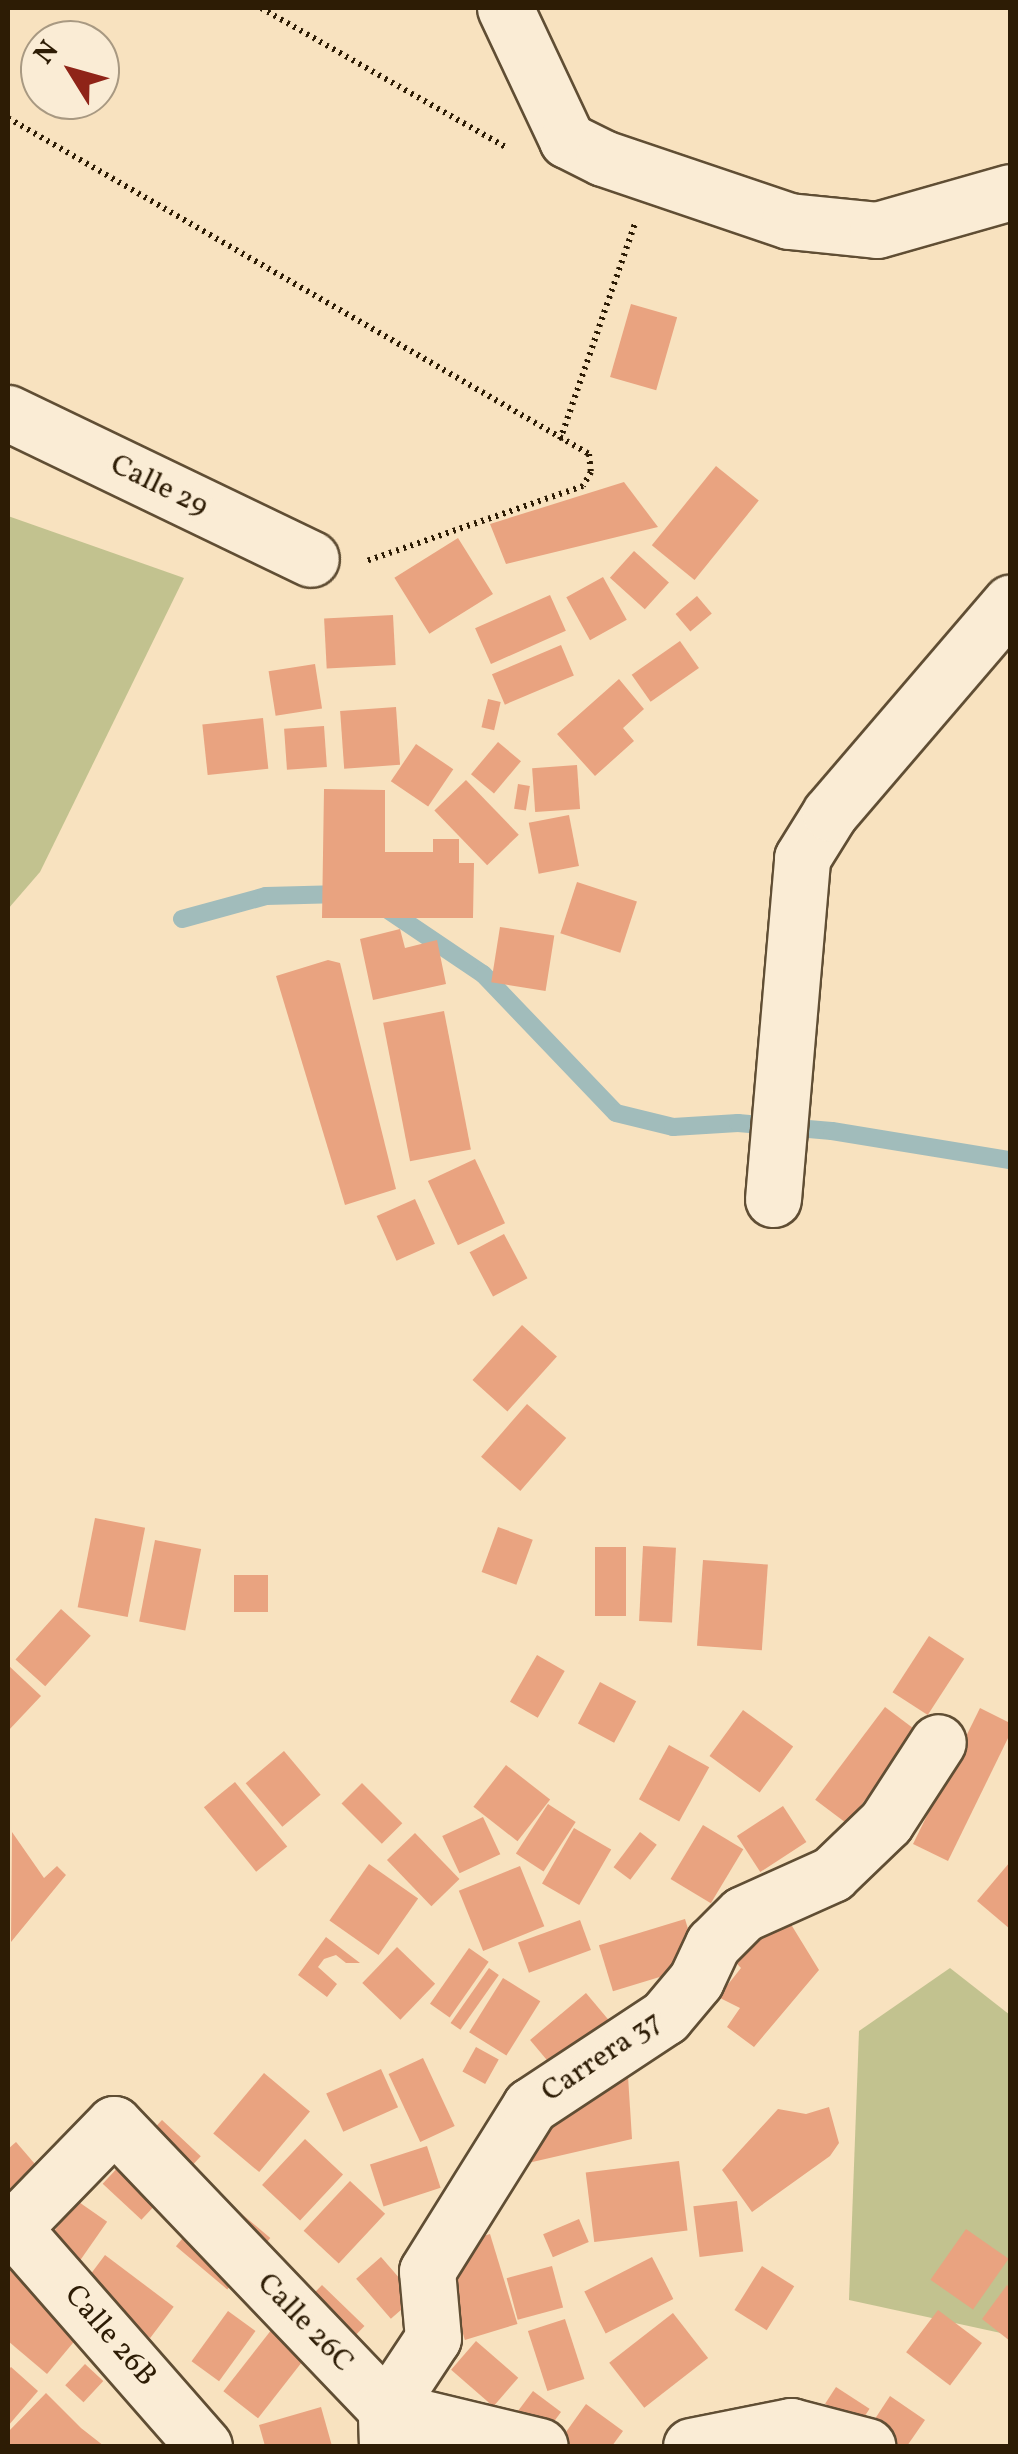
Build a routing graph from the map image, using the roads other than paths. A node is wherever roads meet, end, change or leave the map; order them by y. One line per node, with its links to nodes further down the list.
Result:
1 (505, 8): 2 (street)
2 (1010, 192)
3 (8, 412): 4 (street, Calle 29)
4 (312, 559)
5 (1010, 603): 6 (street)
6 (774, 1200)
7 (938, 1742): 9 (street, Carrera 37)
8 (10, 2231): 9 (street, Calle 26C); 11 (street, Calle 26B)
9 (387, 2428): 12 (street)
10 (865, 2444): 13 (street)
11 (204, 2446)
12 (540, 2446)
13 (691, 2446)

